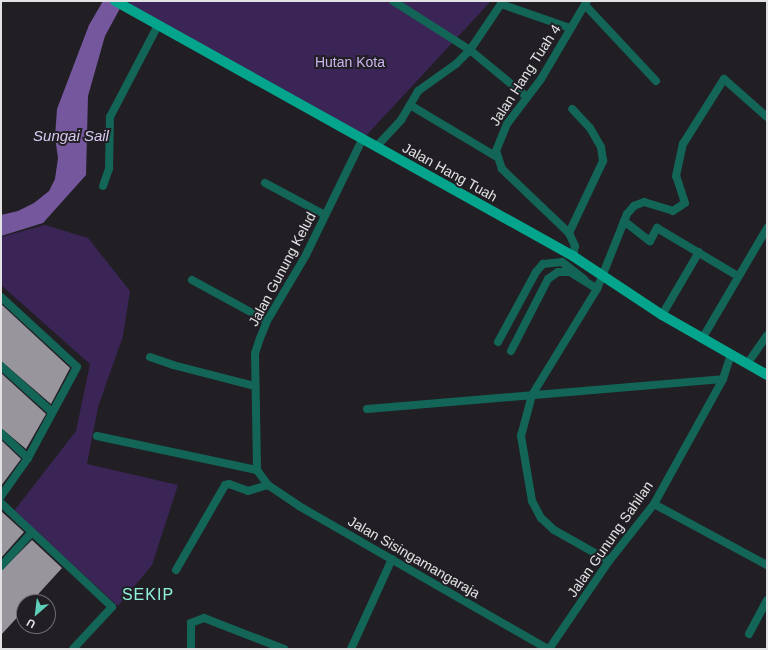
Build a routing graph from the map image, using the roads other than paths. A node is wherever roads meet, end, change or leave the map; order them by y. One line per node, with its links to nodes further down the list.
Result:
1 (115, 1): 5 (main road, Jalan Hang Tuah)
2 (393, 1): 7 (street)
3 (502, 2): 6 (street); 7 (street)
4 (586, 3): 6 (street, Jalan Hang Tuah 4); 8 (street)
5 (158, 25): 13 (main road, Jalan Hang Tuah); 17 (street)
6 (570, 28): 9 (street, Jalan Hang Tuah 4)
7 (470, 50): 9 (street); 10 (street)
8 (656, 81)
9 (528, 97): 15 (street, Jalan Hang Tuah 4)
10 (410, 105): 14 (street); 15 (street)
11 (572, 109): 21 (street)
12 (766, 115): 19 (street)
13 (362, 140): 14 (main road, Jalan Hang Tuah); 18 (street, Jalan Gunung Kelud)
14 (376, 147): 23 (main road, Jalan Hang Tuah)
15 (497, 157): 21 (street)
16 (265, 183): 18 (street)
17 (103, 186)
18 (325, 215): 31 (street, Jalan Gunung Kelud)
19 (624, 221): 22 (street); 24 (street)
20 (767, 228): 25 (street)
21 (569, 233): 23 (street)
22 (699, 252): 25 (street); 30 (street)
23 (573, 256): 24 (main road, Jalan Hang Tuah)
24 (603, 276): 28 (street); 30 (main road, Jalan Hang Tuah)
25 (738, 276): 33 (street)
26 (584, 279): 28 (street); 34 (street); 35 (street)
27 (192, 280): 31 (street)
28 (597, 288): 43 (street)
29 (1, 297): 45 (street)
30 (662, 315): 33 (main road, Jalan Hang Tuah)
31 (267, 321): 42 (street, Jalan Gunung Kelud)
32 (767, 335): 38 (street)
33 (702, 339): 36 (main road, Jalan Hang Tuah)
34 (498, 342)
35 (511, 351)
36 (732, 355): 38 (main road, Jalan Hang Tuah); 41 (street, Jalan Gunung Sahilan)
37 (150, 356): 42 (street)
38 (747, 364): 40 (main road, Jalan Hang Tuah)
39 (1, 366): 45 (street)
40 (767, 375)
41 (723, 379): 43 (street); 53 (street, Jalan Gunung Sahilan)
42 (255, 386): 49 (street, Jalan Gunung Kelud)
43 (532, 395): 44 (street); 56 (street)
44 (367, 409)
45 (52, 412): 48 (street)
46 (1, 433): 48 (street)
47 (97, 436): 49 (street)
48 (28, 458): 51 (street)
49 (257, 470): 50 (street)
50 (268, 485): 55 (street, Jalan Sisingamangaraja); 59 (street)
51 (1, 496)
52 (1, 503): 54 (street)
53 (654, 504): 56 (street, Jalan Gunung Sahilan); 57 (street)
54 (32, 532): 58 (street); 62 (street)
55 (392, 559): 65 (street); 66 (street, Jalan Sisingamangaraja)
56 (609, 561): 66 (street, Jalan Gunung Sahilan)
57 (767, 565)
58 (1, 566)
59 (176, 570)
60 (767, 600): 61 (street)
61 (749, 634)
62 (72, 649)
63 (191, 649): 64 (street)
64 (284, 649)
65 (351, 649)
66 (549, 649)

